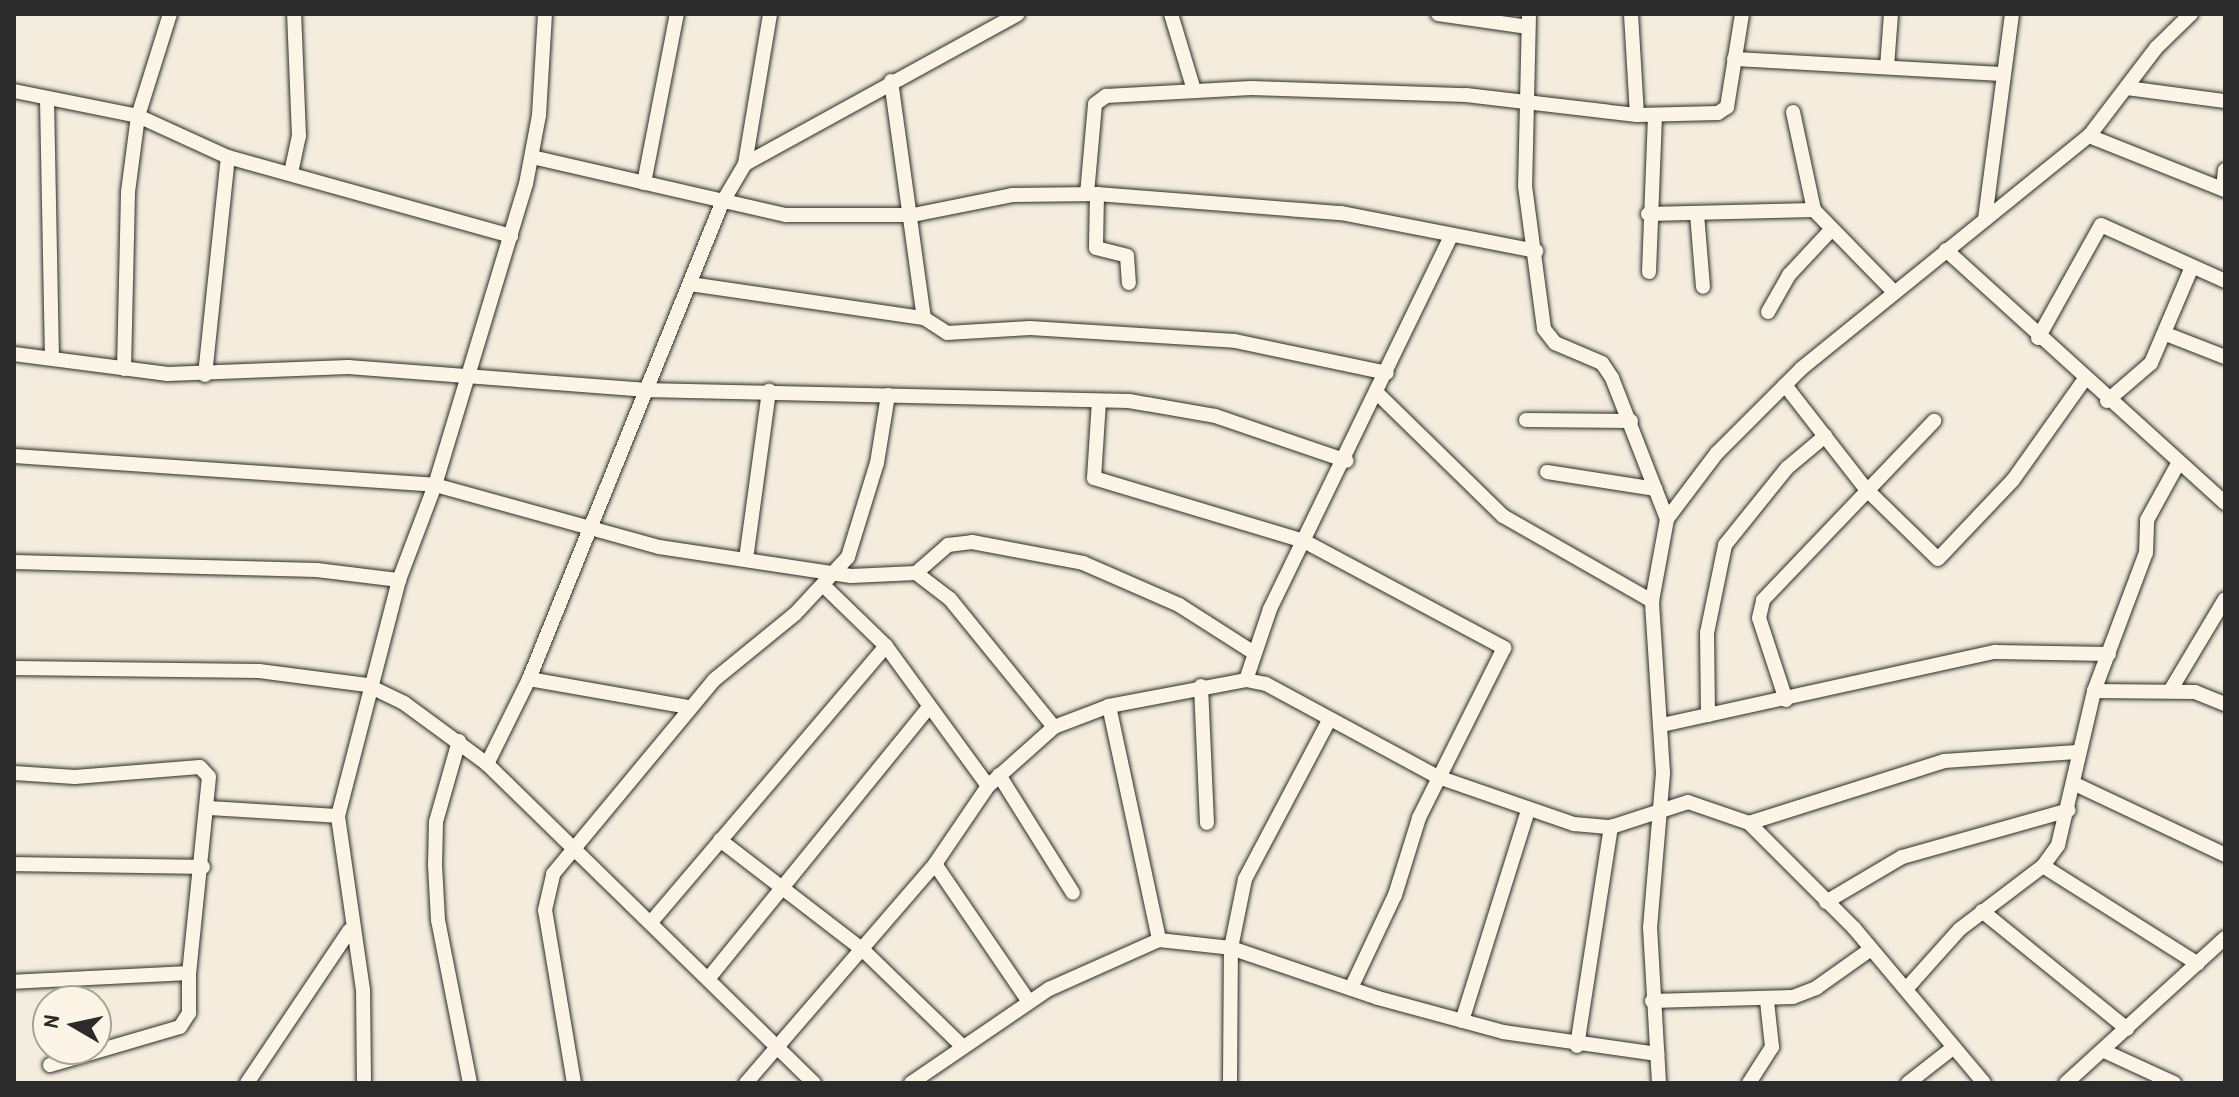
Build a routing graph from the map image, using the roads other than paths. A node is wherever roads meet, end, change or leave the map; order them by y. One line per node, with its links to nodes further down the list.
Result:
1 (170, 14): 27 (street)
2 (294, 14): 34 (street)
3 (545, 14): 31 (street)
4 (677, 14): 35 (street)
5 (770, 14): 32 (street)
6 (1171, 14): 20 (street)
7 (1438, 14): 14 (street)
8 (1631, 14): 26 (street)
9 (1742, 14): 15 (street)
10 (1891, 14): 16 (street)
11 (2012, 14): 17 (street)
12 (2191, 14): 19 (street)
13 (1014, 15): 18 (street)
14 (1528, 20): 24 (street)
15 (1734, 59): 16 (street); 28 (street)
16 (1887, 67): 17 (street)
17 (1999, 74): 43 (street)
18 (891, 81): 32 (street); 42 (street)
19 (2127, 88): 23 (street); 29 (street)
20 (1194, 90): 24 (street); 37 (street)
21 (14, 91): 22 (street)
22 (47, 99): 27 (street); 62 (street)
23 (2225, 101)
24 (1525, 102): 26 (street); 48 (street)
25 (1793, 112): 39 (street)
26 (1637, 115): 28 (street)
27 (138, 116): 30 (street); 63 (street)
28 (1655, 116): 40 (street)
29 (2089, 136): 36 (street); 43 (street)
30 (228, 157): 34 (street); 65 (street)
31 (532, 157): 35 (street); 45 (street)
32 (745, 164): 38 (street)
33 (2225, 170): 36 (street)
34 (291, 173): 45 (street)
35 (644, 183): 38 (street)
36 (2224, 190)
37 (1092, 194): 42 (street); 46 (street); 52 (street)
38 (722, 203): 42 (street); 53 (street)
39 (1814, 210): 41 (street); 44 (street)
40 (1648, 214): 41 (street); 50 (street)
41 (1697, 214): 54 (street)
42 (913, 215): 57 (street)
43 (1985, 219): 47 (street)
44 (1830, 231): 55 (street); 56 (street)
45 (511, 236): 66 (street)
46 (1451, 237): 48 (street); 64 (street)
47 (1946, 250): 55 (street); 59 (street)
48 (1536, 251): 76 (street)
49 (2191, 269): 51 (street); 58 (street); 59 (street)
50 (1649, 272)
51 (2225, 281)
52 (1129, 283)
53 (690, 284): 57 (street); 69 (street)
54 (1703, 287)
55 (1894, 292): 68 (street)
56 (1768, 312)
57 (924, 318): 64 (street)
58 (2166, 334): 61 (street); 74 (street)
59 (2038, 338): 67 (street)
60 (14, 354): 62 (street)
61 (2225, 357)
62 (52, 358): 63 (street)
63 (124, 369): 65 (street)
64 (1387, 373): 72 (street)
65 (205, 375): 66 (street)
66 (468, 376): 69 (street); 83 (street)
67 (2084, 380): 74 (street); 85 (street)
68 (1785, 385): 78 (street); 87 (street)
69 (644, 390): 70 (street); 88 (street)
70 (769, 391): 71 (street); 90 (street)
71 (888, 395): 73 (street); 93 (street)
72 (1379, 395): 80 (street); 97 (street)
73 (1099, 401): 80 (street); 89 (street)
74 (2107, 401): 81 (street)
75 (1526, 420): 76 (street)
76 (1631, 421): 84 (street)
77 (1934, 421): 85 (street)
78 (1825, 436): 85 (street); 113 (street)
79 (14, 456): 83 (street)
80 (1347, 461): 89 (street)
81 (2179, 462): 86 (street); 100 (street)
82 (1547, 472): 84 (street)
83 (435, 485): 88 (street); 94 (street)
84 (1656, 489): 87 (street)
85 (1866, 489): 108 (street)
86 (2225, 503)
87 (1667, 519): 97 (street)
88 (588, 531): 90 (street); 102 (street)
89 (1304, 541): 99 (street); 121 (street)
90 (746, 559): 93 (street)
91 (14, 562): 94 (street)
92 (916, 573): 93 (street); 99 (street); 116 (street)
93 (836, 574): 95 (street)
94 (399, 580): 104 (street)
95 (824, 586): 98 (street); 111 (street)
96 (2225, 599): 107 (street)
97 (1652, 601): 115 (street)
98 (886, 646): 112 (street); 132 (street)
99 (1254, 653): 103 (street)
100 (2109, 654): 106 (street); 108 (street)
101 (14, 668): 104 (street)
102 (529, 679): 111 (street); 119 (street)
103 (1246, 680): 105 (street); 114 (street)
104 (367, 685): 117 (street); 128 (street)
105 (1201, 686): 110 (street); 129 (street)
106 (2094, 691): 107 (street); 118 (street)
107 (2170, 691): 109 (street)
108 (1786, 700): 113 (street)
109 (2225, 704)
110 (1109, 706): 116 (street); 146 (street)
111 (688, 707): 133 (street)
112 (929, 707): 122 (street); 139 (street)
113 (1708, 715): 115 (street)
114 (1328, 722): 121 (street); 147 (street)
115 (1662, 725): 127 (street)
116 (1054, 727): 122 (street)
117 (459, 741): 119 (street); 170 (street)
118 (2077, 752): 123 (street); 130 (street)
119 (487, 764): 133 (street)
120 (14, 773): 124 (street)
121 (1438, 777): 125 (street); 154 (street)
122 (993, 780): 136 (street); 140 (street)
123 (2075, 784): 126 (street); 134 (street)
124 (208, 808): 128 (street); 138 (street)
125 (1528, 810): 131 (street); 159 (street)
126 (2069, 810): 137 (street); 141 (street)
127 (1658, 814): 130 (street); 131 (street); 156 (street)
128 (338, 816): 144 (street)
129 (1207, 823)
130 (1749, 823): 141 (street)
131 (1611, 827): 162 (street)
132 (720, 840): 139 (street); 143 (street)
133 (573, 849): 143 (street); 171 (street)
134 (2225, 855)
135 (14, 864): 138 (street)
136 (935, 864): 149 (street); 158 (street)
137 (2043, 866): 142 (street); 150 (street)
138 (203, 867): 151 (street)
139 (785, 891): 149 (street); 152 (street)
140 (1073, 893)
141 (1826, 902): 148 (street)
142 (1982, 911): 155 (street); 160 (street)
143 (652, 921): 152 (street)
144 (350, 930): 168 (street); 169 (street)
145 (2225, 939): 150 (street)
146 (1159, 940): 147 (street); 158 (street)
147 (1231, 948): 154 (street); 175 (street)
148 (1871, 949): 155 (street); 157 (street)
149 (863, 950): 161 (street); 164 (street)
150 (2198, 964): 160 (street)
151 (189, 973): 153 (street); 163 (street)
152 (708, 979): 164 (street)
153 (14, 982)
154 (1351, 988): 159 (street)
155 (1907, 988): 165 (street)
156 (1652, 1001): 157 (street); 167 (street)
157 (1767, 1001): 177 (street)
158 (1029, 1002): 161 (street)
159 (1462, 1021): 162 (street)
160 (2127, 1029): 166 (street)
161 (962, 1046): 174 (street)
162 (1577, 1046): 167 (street)
163 (112, 1047)
164 (778, 1047): 172 (street); 173 (street)
165 (1954, 1047): 178 (street); 179 (street)
166 (2104, 1051): 180 (street); 181 (street)
167 (1657, 1054): 176 (street)
168 (247, 1083)
169 (364, 1083)
170 (470, 1083)
171 (574, 1083)
172 (746, 1083)
173 (814, 1083)
174 (911, 1083)
175 (1230, 1083)
176 (1659, 1083)
177 (1749, 1083)
178 (1908, 1083)
179 (1984, 1083)
180 (2066, 1083)
181 (2174, 1083)

